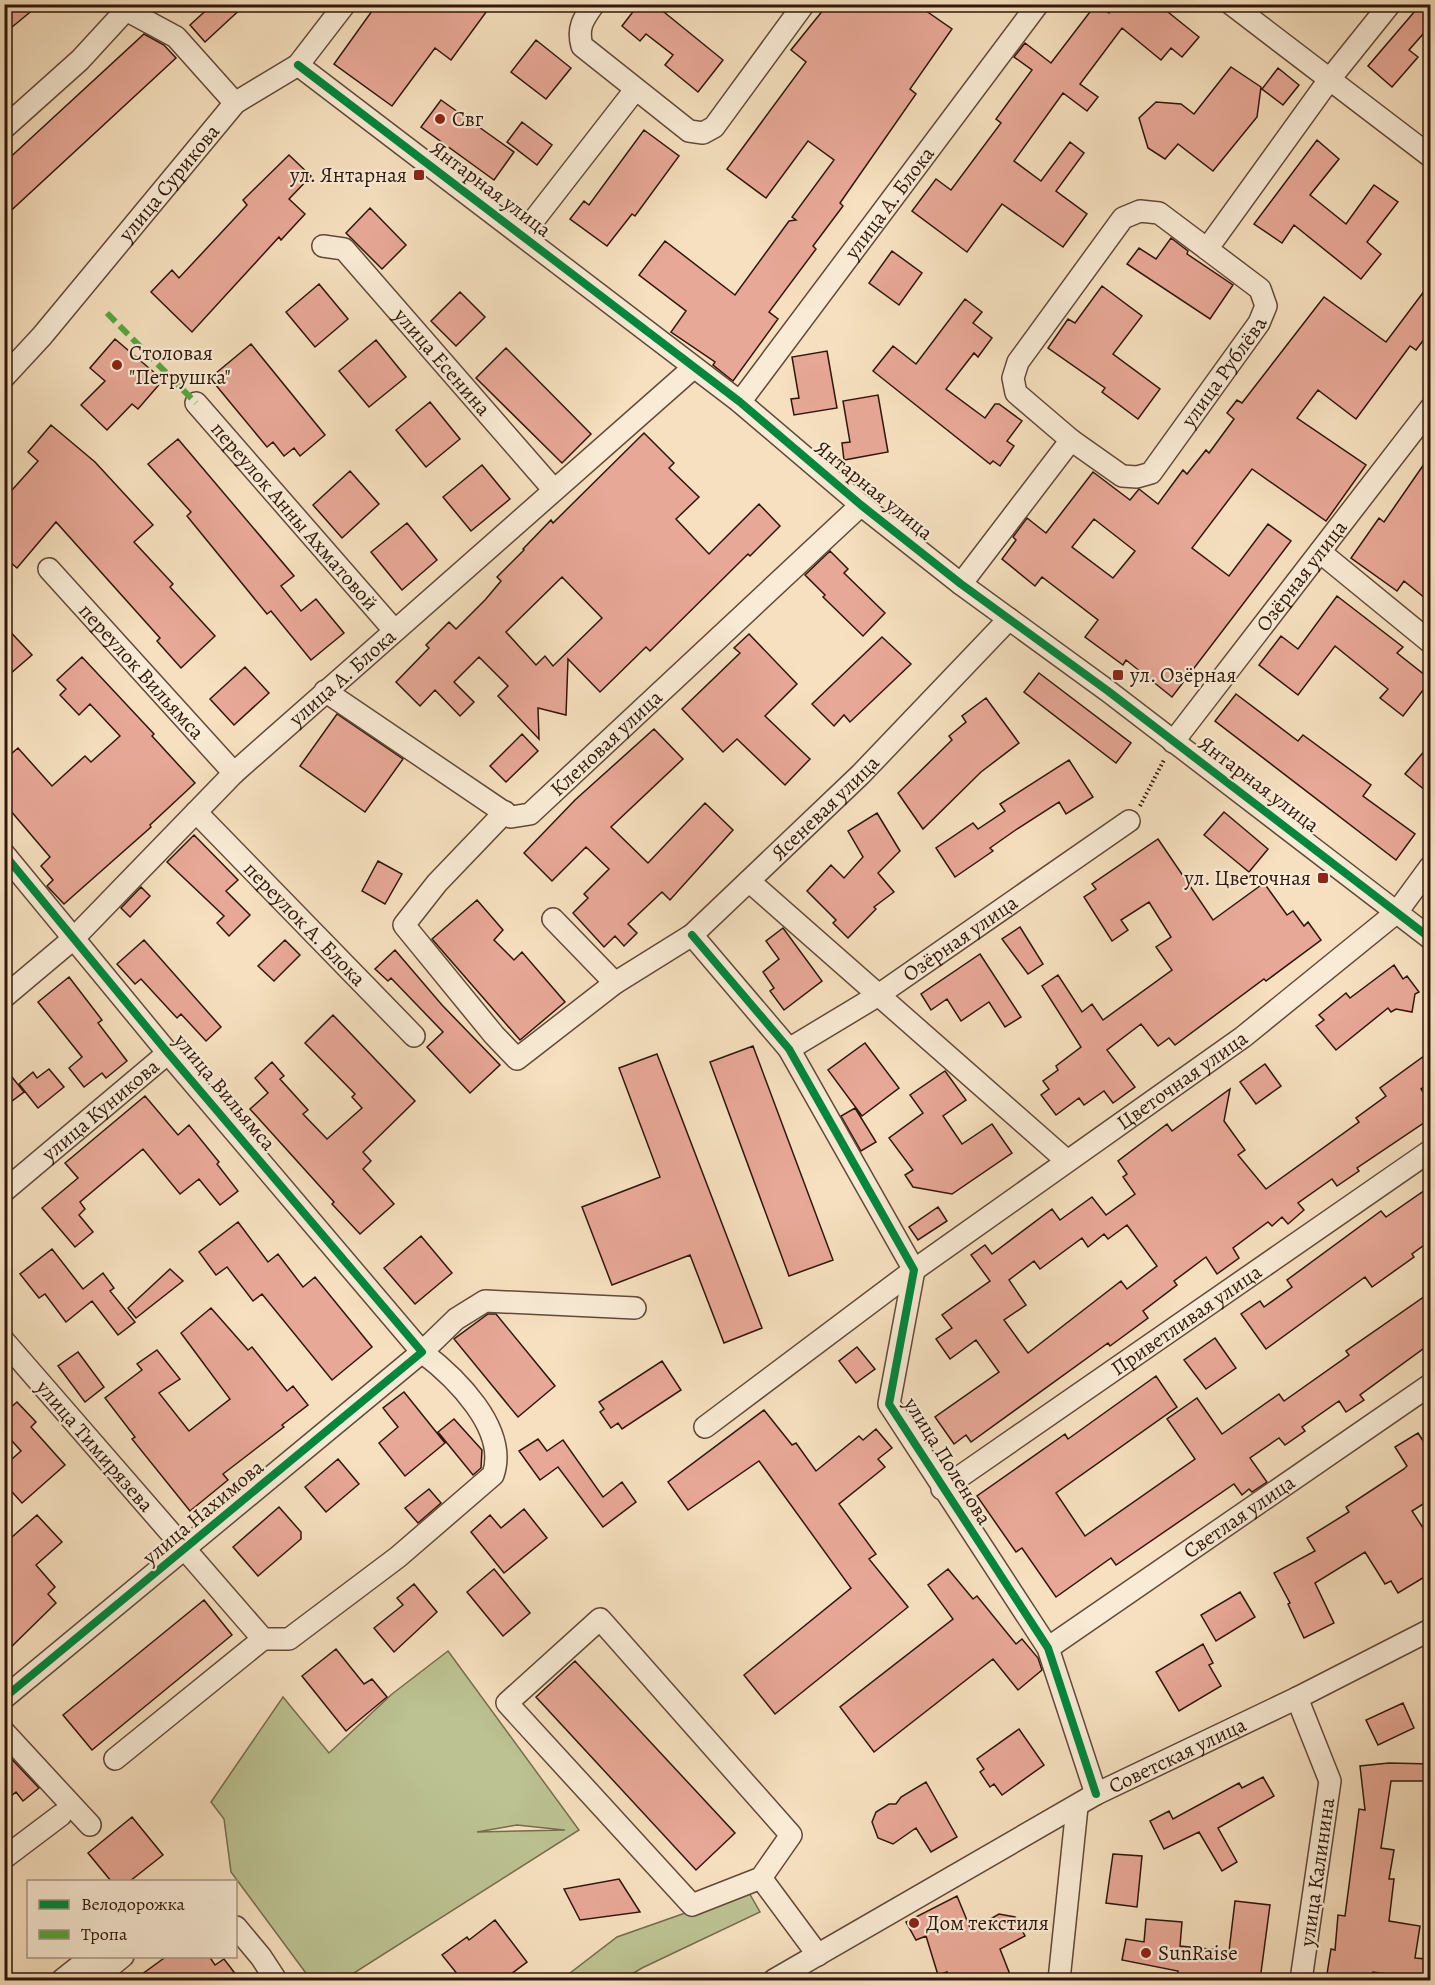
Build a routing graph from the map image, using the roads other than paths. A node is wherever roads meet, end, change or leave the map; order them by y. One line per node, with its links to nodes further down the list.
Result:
1 (345, 4): 7 (street, улица Сурикова)
2 (594, 4): 9 (street)
3 (804, 4): 9 (street)
4 (1038, 4): 18 (street, улица А. Блока)
5 (1231, 4): 8 (street)
6 (1390, 4): 8 (street)
7 (298, 65): 10 (street, улица Сурикова); 13 (street, Янтарная улица)
8 (1329, 80): 12 (street); 15 (street)
9 (635, 90): 13 (street)
10 (235, 103): 11 (street); 17 (street, улица Сурикова)
11 (4, 128)
12 (1431, 156)
13 (523, 234): 16 (street, Янтарная улица)
14 (323, 246): 22 (street, улица Есенина)
15 (1207, 249): 21 (street, улица Рублёва); 21 (street, улица Рублёва)
16 (693, 368): 18 (street, Янтарная улица); 22 (street, улица А. Блока)
17 (4, 377)
18 (740, 402): 23 (street, Янтарная улица)
19 (196, 403): 28 (street, переулок Анны Ахматовой)
20 (1431, 409): 24 (street, Озёрная улица)
21 (1071, 440): 26 (street)
22 (554, 490): 28 (street, улица А. Блока)
23 (861, 505): 26 (street, Янтарная улица); 34 (street, Кленовая улица)
24 (1320, 552): 29 (street); 31 (street, Озёрная улица)
25 (49, 569): 32 (street, переулок Вильямса)
26 (961, 584): 27 (street, Янтарная улица)
27 (1009, 619): 31 (street, Янтарная улица); 38 (street, Ясеневая улица)
28 (394, 630): 30 (street, улица А. Блока)
29 (1431, 642)
30 (325, 691): 32 (street, улица А. Блока); 34 (street)
31 (1173, 742): 39 (street, Янтарная улица)
32 (234, 773): 33 (street, улица А. Блока)
33 (196, 812): 43 (street, улица А. Блока); 47 (street, переулок А. Блока)
34 (505, 812): 44 (street, Ясеневая улица)
35 (1129, 821): 45 (street, Озёрная улица)
36 (4, 854): 43 (street, улица Вильямса)
37 (1431, 867): 39 (street, Цветочная улица)
38 (750, 881): 41 (street, Ясеневая улица); 45 (street)
39 (1397, 912): 42 (street, Янтарная улица); 51 (street, Цветочная улица)
40 (553, 919): 44 (street)
41 (693, 935): 44 (street, Ясеневая улица); 48 (street)
42 (1431, 938)
43 (74, 939): 46 (street, улица А. Блока); 49 (street, улица Вильямса)
44 (620, 981)
45 (877, 996): 48 (street, Озёрная улица); 51 (street)
46 (4, 997)
47 (414, 1036)
48 (789, 1049): 53 (street)
49 (168, 1053): 52 (street, улица Куникова); 56 (street, улица Вильямса)
50 (1431, 1151): 59 (street, Приветливая улица)
51 (1066, 1160): 53 (street, Цветочная улица)
52 (4, 1191)
53 (914, 1270): 58 (street, Цветочная улица); 59 (street, улица Поленова)
54 (635, 1308): 56 (street, улица Нахимова)
55 (4, 1341): 60 (street, улица Тимирязева)
56 (422, 1352): 60 (street, улица Нахимова); 62 (street, улица Вильямса)
57 (1431, 1385): 63 (street, Светлая улица)
58 (705, 1426)
59 (942, 1489): 63 (street, улица Поленова)
60 (185, 1551): 62 (street, улица Тимирязева); 64 (street, улица Нахимова)
61 (1431, 1630): 65 (street, Советская улица)
62 (263, 1639): 67 (street)
63 (1048, 1648): 68 (street, улица Поленова)
64 (4, 1698)
65 (1297, 1698): 68 (street, Советская улица); 81 (street, улица Калинина)
66 (4, 1732): 71 (street)
67 (115, 1759)
68 (1096, 1794): 69 (street, Советская улица)
69 (1077, 1807): 75 (street, Советская улица); 80 (street)
70 (61, 1815): 72 (street)
71 (90, 1825)
72 (4, 1858)
73 (761, 1878): 73 (street); 75 (street)
74 (237, 1928): 78 (street)
75 (818, 1955): 79 (street, Советская улица)
76 (121, 1958): 77 (street)
77 (62, 1980)
78 (276, 1980)
79 (774, 1980)
80 (1059, 1980)
81 (1301, 1980)

